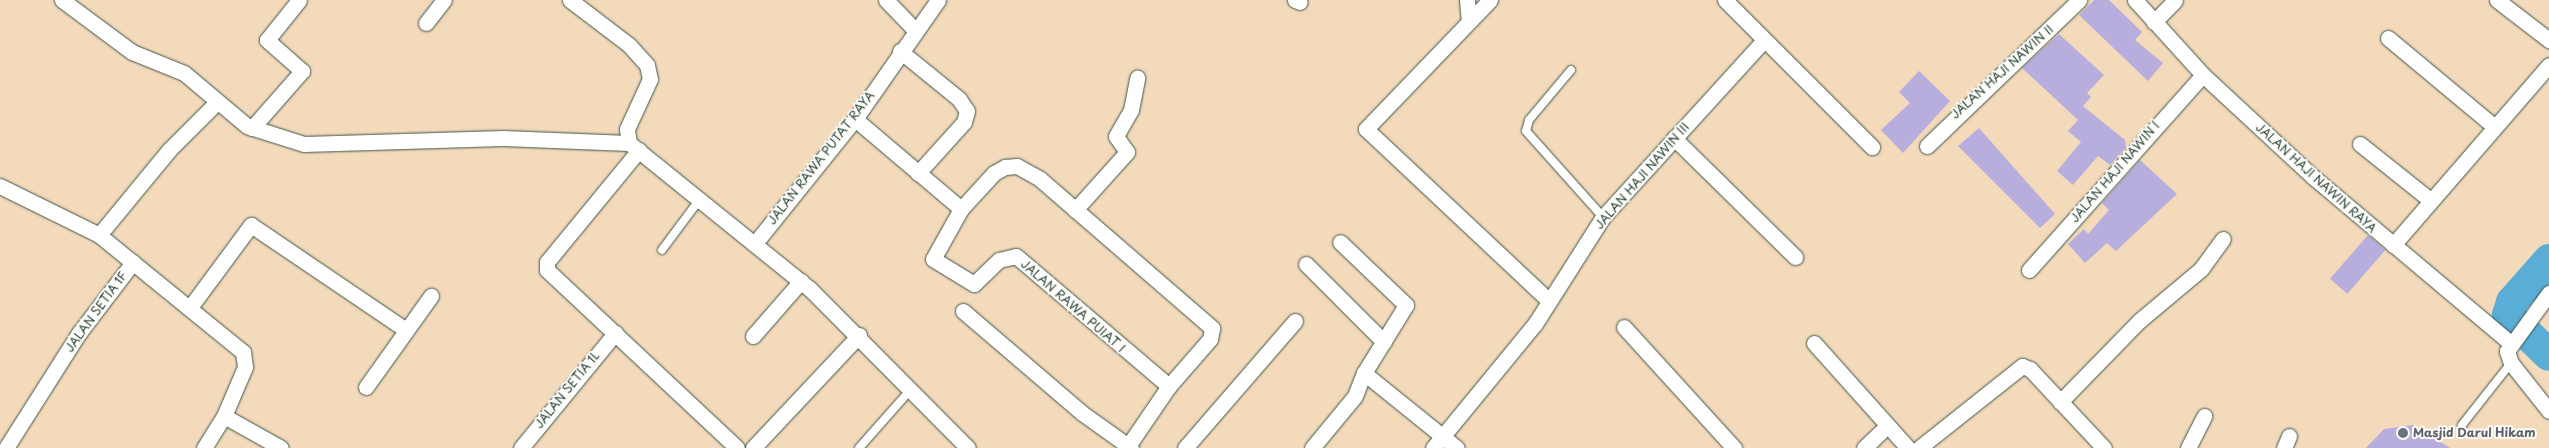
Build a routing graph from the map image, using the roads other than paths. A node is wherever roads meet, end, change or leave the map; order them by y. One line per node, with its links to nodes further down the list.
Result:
1 (62, 0): 26 (street)
2 (299, 0): 28 (street)
3 (444, 0): 16 (street)
4 (570, 0): 33 (street)
5 (886, 0): 17 (street)
6 (938, 0): 17 (street, JALAN RAWA PUTAT RAYA)
7 (1467, 0): 14 (street)
8 (1490, 0): 14 (street)
9 (1725, 0): 19 (street)
10 (2079, 0): 32 (street, JALAN HAJI NAWIN II)
11 (2135, 0): 15 (street, JALAN HAJI NAWIN RAYA)
12 (2175, 0): 15 (street)
13 (2498, 0): 20 (street)
14 (1469, 21): 55 (street)
15 (2154, 22): 24 (street, JALAN HAJI NAWIN RAYA)
16 (426, 23)
17 (914, 29): 21 (street, JALAN RAWA PUTAT RAYA)
18 (2388, 38): 29 (street)
19 (1764, 40): 30 (street, JALAN HAJI NAWIN III); 34 (street)
20 (2549, 40)
21 (900, 51): 27 (street, JALAN RAWA PUTAT RAYA); 35 (street)
22 (2549, 65): 29 (street)
23 (1571, 70): 41 (lane)
24 (2202, 75): 46 (street, JALAN HAJI NAWIN RAYA); 51 (street, JALAN HAJI NAWIN I)
25 (1138, 78): 40 (street)
26 (216, 103): 28 (street); 42 (street)
27 (855, 119): 35 (street); 44 (street, JALAN RAWA PUTAT RAYA)
28 (252, 128): 33 (street)
29 (2495, 128): 38 (street)
30 (1674, 138): 41 (street, JALAN HAJI NAWIN III); 48 (street)
31 (2360, 144): 38 (street)
32 (1927, 146)
33 (634, 147): 37 (street); 61 (street)
34 (1872, 147)
35 (918, 173): 39 (street)
36 (0, 186): 42 (street, JALAN SETIA 1F)
37 (700, 198): 44 (street); 47 (lane)
38 (2430, 199): 46 (street)
39 (961, 209): 40 (street, JALAN RAWA PUIAT I); 70 (street, JALAN RAWA PUIAT I)
40 (1075, 210): 70 (street, JALAN RAWA PUIAT I)
41 (1604, 217): 55 (street, JALAN HAJI NAWIN III)
42 (99, 236): 49 (street, JALAN SETIA 1F)
43 (2222, 239): 72 (street)
44 (756, 242): 52 (street)
45 (1340, 242): 65 (street)
46 (2393, 245): 64 (street, JALAN HAJI NAWIN RAYA)
47 (662, 250)
48 (1795, 257)
49 (133, 262): 56 (street); 81 (street, JALAN SETIA 1F)
50 (1306, 264): 65 (street)
51 (2029, 270)
52 (800, 281): 62 (street); 63 (street)
53 (2549, 293): 64 (street)
54 (431, 296): 60 (street)
55 (1548, 300): 78 (street, JALAN HAJI NAWIN III)
56 (191, 306): 60 (street); 74 (street)
57 (963, 311): 80 (street)
58 (1294, 321): 89 (street)
59 (1624, 327): 93 (street)
60 (406, 330): 69 (street)
61 (615, 333): 84 (street, JALAN SETIA 1L); 85 (street)
62 (859, 335): 71 (street); 86 (street)
63 (753, 336)
64 (2513, 338): 67 (street)
65 (1384, 342): 68 (street)
66 (1814, 343): 77 (street)
67 (2511, 363): 73 (street); 76 (lane)
68 (1364, 373): 78 (street); 90 (street)
69 (366, 386)
70 (1169, 386): 80 (street)
71 (912, 387): 87 (lane); 88 (street)
72 (2060, 402): 96 (street); 97 (street)
73 (2549, 411)
74 (224, 416): 82 (street); 83 (street)
75 (2204, 416): 98 (street)
76 (2462, 425)
77 (1886, 426): 94 (street); 95 (street)
78 (1441, 434): 91 (street, JALAN HAJI NAWIN III); 92 (street)
79 (0, 443): 81 (street, JALAN SETIA 1F)
80 (1130, 447)
81 (6, 448)
82 (204, 448)
83 (281, 448)
84 (521, 448)
85 (737, 448)
86 (753, 448)
87 (859, 448)
88 (968, 448)
89 (1185, 448)
90 (1312, 448)
91 (1433, 448)
92 (1457, 448)
93 (1734, 448)
94 (1864, 448)
95 (1908, 448)
96 (1919, 448)
97 (2104, 448)
98 (2188, 448)

